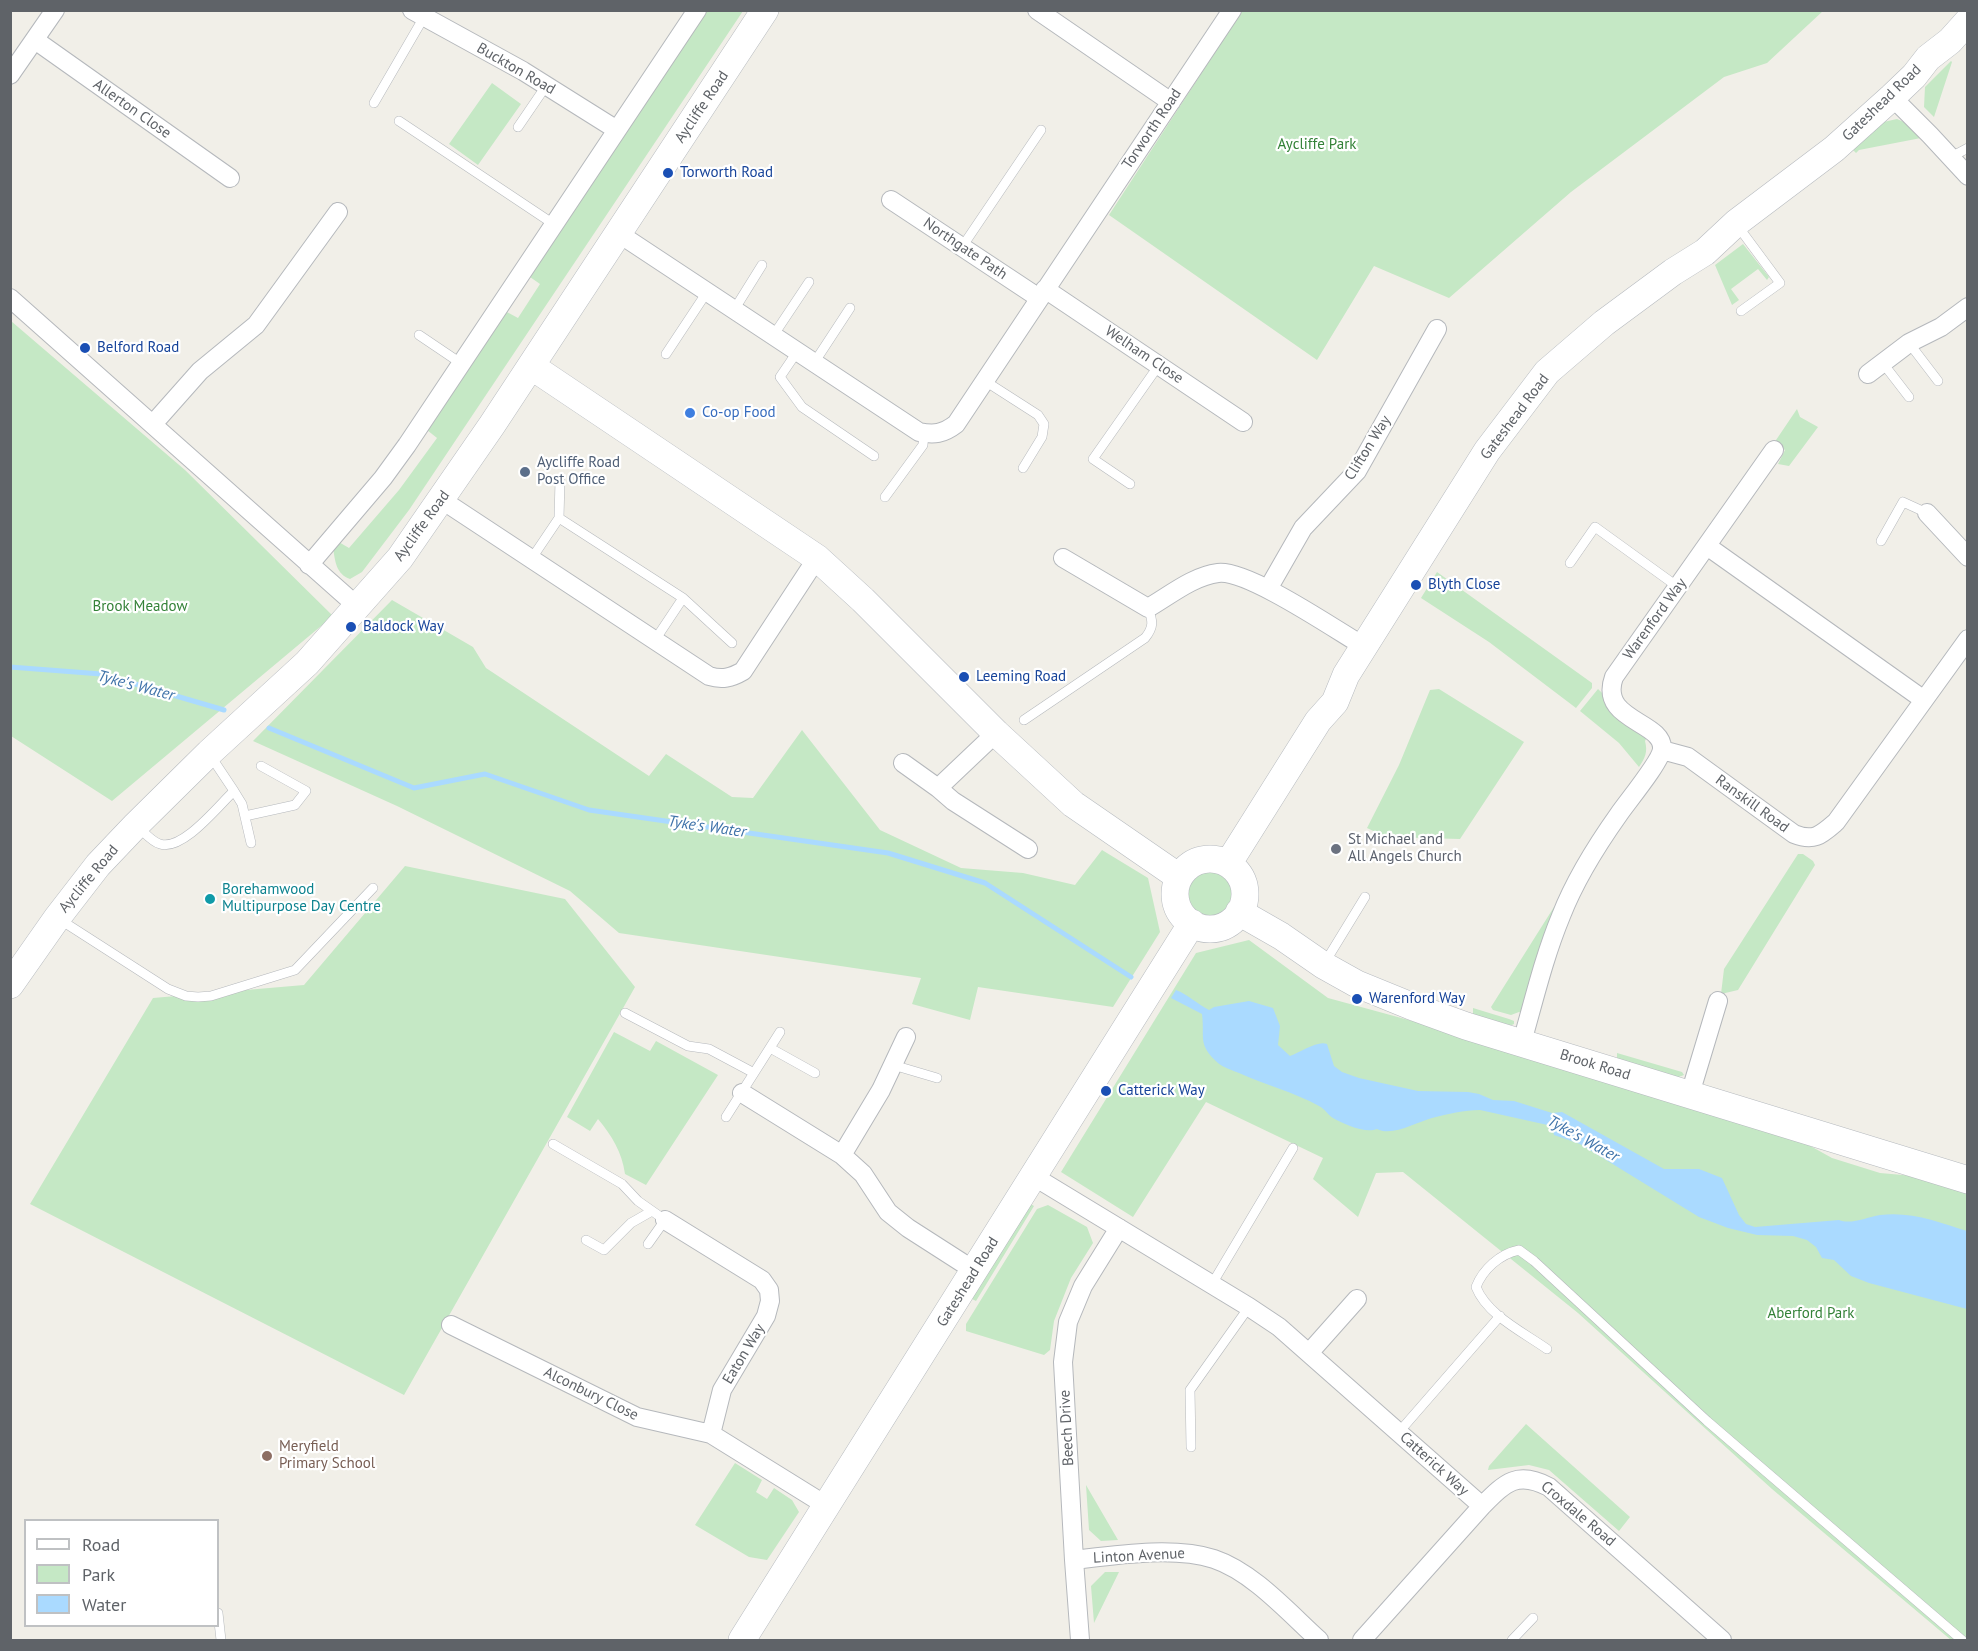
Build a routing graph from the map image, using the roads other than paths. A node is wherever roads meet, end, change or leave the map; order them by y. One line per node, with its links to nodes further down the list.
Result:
1 (55, 10): 8 (street)
2 (697, 10): 16 (street)
3 (765, 10): 26 (street, Aycliffe Road)
4 (1037, 10): 13 (street)
5 (1232, 10): 13 (street, Torworth Road)
6 (418, 14): 10 (street, Buckton Road); 12 (lane)
7 (1968, 21): 11 (street, Gateshead Road)
8 (35, 40): 9 (street); 21 (street, Allerton Close)
9 (10, 75)
10 (546, 86): 15 (lane); 16 (street, Buckton Road)
11 (1892, 97): 19 (street); 24 (street, Gateshead Road)
12 (374, 102)
13 (1171, 102): 31 (street, Torworth Road)
14 (399, 121): 25 (lane)
15 (518, 127)
16 (617, 130): 25 (street)
17 (1041, 130): 27 (lane)
18 (1968, 148): 19 (lane)
19 (1951, 157): 20 (street)
20 (1968, 176)
21 (230, 178)
22 (891, 200): 27 (street, Northgate Path)
23 (338, 212): 52 (street)
24 (1736, 223): 36 (lane); 79 (street, Gateshead Road)
25 (555, 225): 44 (street)
26 (618, 233): 30 (street); 46 (street, Aycliffe Road)
27 (962, 247): 31 (street, Northgate Path)
28 (762, 266): 35 (lane)
29 (810, 282): 39 (lane)
30 (707, 292): 35 (street); 42 (lane)
31 (1042, 294): 45 (street, Welham Close); 48 (street, Torworth Road)
32 (10, 298): 52 (street)
33 (1968, 307): 40 (street)
34 (850, 308): 43 (lane)
35 (734, 310): 39 (street)
36 (1741, 311)
37 (1437, 329): 72 (street, Clifton Way)
38 (419, 335): 44 (lane)
39 (773, 336): 41 (street)
40 (1909, 343): 47 (street); 49 (lane)
41 (797, 352): 43 (street); 55 (lane)
42 (666, 354)
43 (814, 363): 53 (street)
44 (462, 364): 70 (street)
45 (1159, 365): 51 (street, Welham Close); 58 (lane)
46 (531, 366): 60 (street, Aycliffe Road); 67 (street)
47 (1875, 368): 50 (lane)
48 (985, 381): 53 (street, Torworth Road); 56 (lane)
49 (1938, 381)
50 (1910, 397)
51 (1243, 422)
52 (153, 424): 70 (street)
53 (924, 433): 59 (lane)
54 (1774, 450): 64 (street, Warenford Way)
55 (874, 456)
56 (1023, 468)
57 (560, 480): 62 (lane)
58 (1130, 484)
59 (885, 497)
60 (442, 500): 66 (street); 74 (street, Aycliffe Road)
61 (1927, 513): 63 (lane); 65 (street)
62 (559, 518): 66 (lane); 73 (lane)
63 (1881, 541)
64 (1707, 546): 71 (street, Warenford Way); 80 (street)
65 (1968, 557)
66 (532, 558): 77 (street)
67 (817, 558): 77 (street); 82 (street)
68 (1063, 558): 75 (street)
69 (1570, 563): 71 (lane)
70 (309, 565): 74 (street)
71 (1678, 587): 83 (street, Warenford Way)
72 (1268, 589): 75 (street); 79 (street)
73 (683, 598): 77 (lane); 78 (lane)
74 (358, 607): 84 (street, Aycliffe Road)
75 (1148, 608): 81 (lane)
76 (1968, 639): 80 (street, Ranskill Road)
77 (655, 640)
78 (732, 643)
79 (1365, 647): 93 (street, Gateshead Road)
80 (1924, 700): 83 (street, Ranskill Road)
81 (1024, 720)
82 (996, 733): 87 (street); 94 (street)
83 (1662, 750): 106 (street)
84 (209, 753): 88 (lane); 90 (street, Aycliffe Road)
85 (903, 763): 87 (street)
86 (261, 766): 89 (lane)
87 (938, 788): 92 (street)
88 (234, 790): 89 (lane); 90 (lane)
89 (245, 816): 91 (lane)
90 (136, 825): 98 (street, Aycliffe Road)
91 (251, 843)
92 (1028, 849)
93 (1228, 864): 94 (street); 97 (street)
94 (1179, 877): 99 (street)
95 (373, 888): 98 (lane)
96 (1365, 897): 100 (lane)
97 (1239, 912): 99 (street); 100 (street, Brook Road)
98 (57, 918): 101 (street, Aycliffe Road)
99 (1192, 923): 118 (street, Gateshead Road)
100 (1323, 965): 106 (street, Brook Road)
101 (10, 986)
102 (1718, 1001): 113 (street)
103 (625, 1013): 109 (lane)
104 (780, 1032): 107 (lane)
105 (906, 1037): 108 (street)
106 (1522, 1042): 113 (street, Brook Road)
107 (770, 1048): 109 (lane); 110 (lane)
108 (893, 1065): 111 (lane); 117 (street)
109 (754, 1073): 112 (lane)
110 (815, 1073)
111 (937, 1078)
112 (742, 1092): 114 (lane); 117 (street)
113 (1690, 1094): 119 (street, Brook Road)
114 (726, 1117)
115 (553, 1144): 120 (lane)
116 (1293, 1148): 125 (lane)
117 (842, 1155): 124 (street)
118 (1033, 1176): 121 (street, Catterick Way); 124 (street, Gateshead Road)
119 (1968, 1180)
120 (658, 1216): 122 (lane); 123 (lane); 133 (street, Eaton Way)
121 (1119, 1228): 125 (street, Catterick Way); 137 (street, Beech Drive)
122 (586, 1240)
123 (648, 1244)
124 (975, 1270): 135 (street, Gateshead Road)
125 (1212, 1284): 127 (street, Catterick Way)
126 (1357, 1299): 131 (street)
127 (1249, 1307): 131 (street, Catterick Way); 134 (lane)
128 (1500, 1316): 130 (lane); 132 (lane); 147 (lane)
129 (451, 1325): 133 (street, Alconbury Close)
130 (1547, 1349)
131 (1309, 1353): 132 (street, Catterick Way)
132 (1399, 1432): 136 (street, Catterick Way)
133 (711, 1434): 135 (street, Alconbury Close)
134 (1191, 1447)
135 (827, 1506): 141 (street, Gateshead Road)
136 (1482, 1506): 144 (street, Croxdale Road); 146 (street, Croxdale Road)
137 (1074, 1560): 142 (street, Beech Drive); 143 (street, Linton Avenue)
138 (1533, 1618): 145 (lane)
139 (219, 1622): 140 (lane)
140 (221, 1641)
141 (742, 1641)
142 (1080, 1641)
143 (1318, 1641)
144 (1362, 1641)
145 (1512, 1641)
146 (1722, 1641)
147 (1962, 1641)

